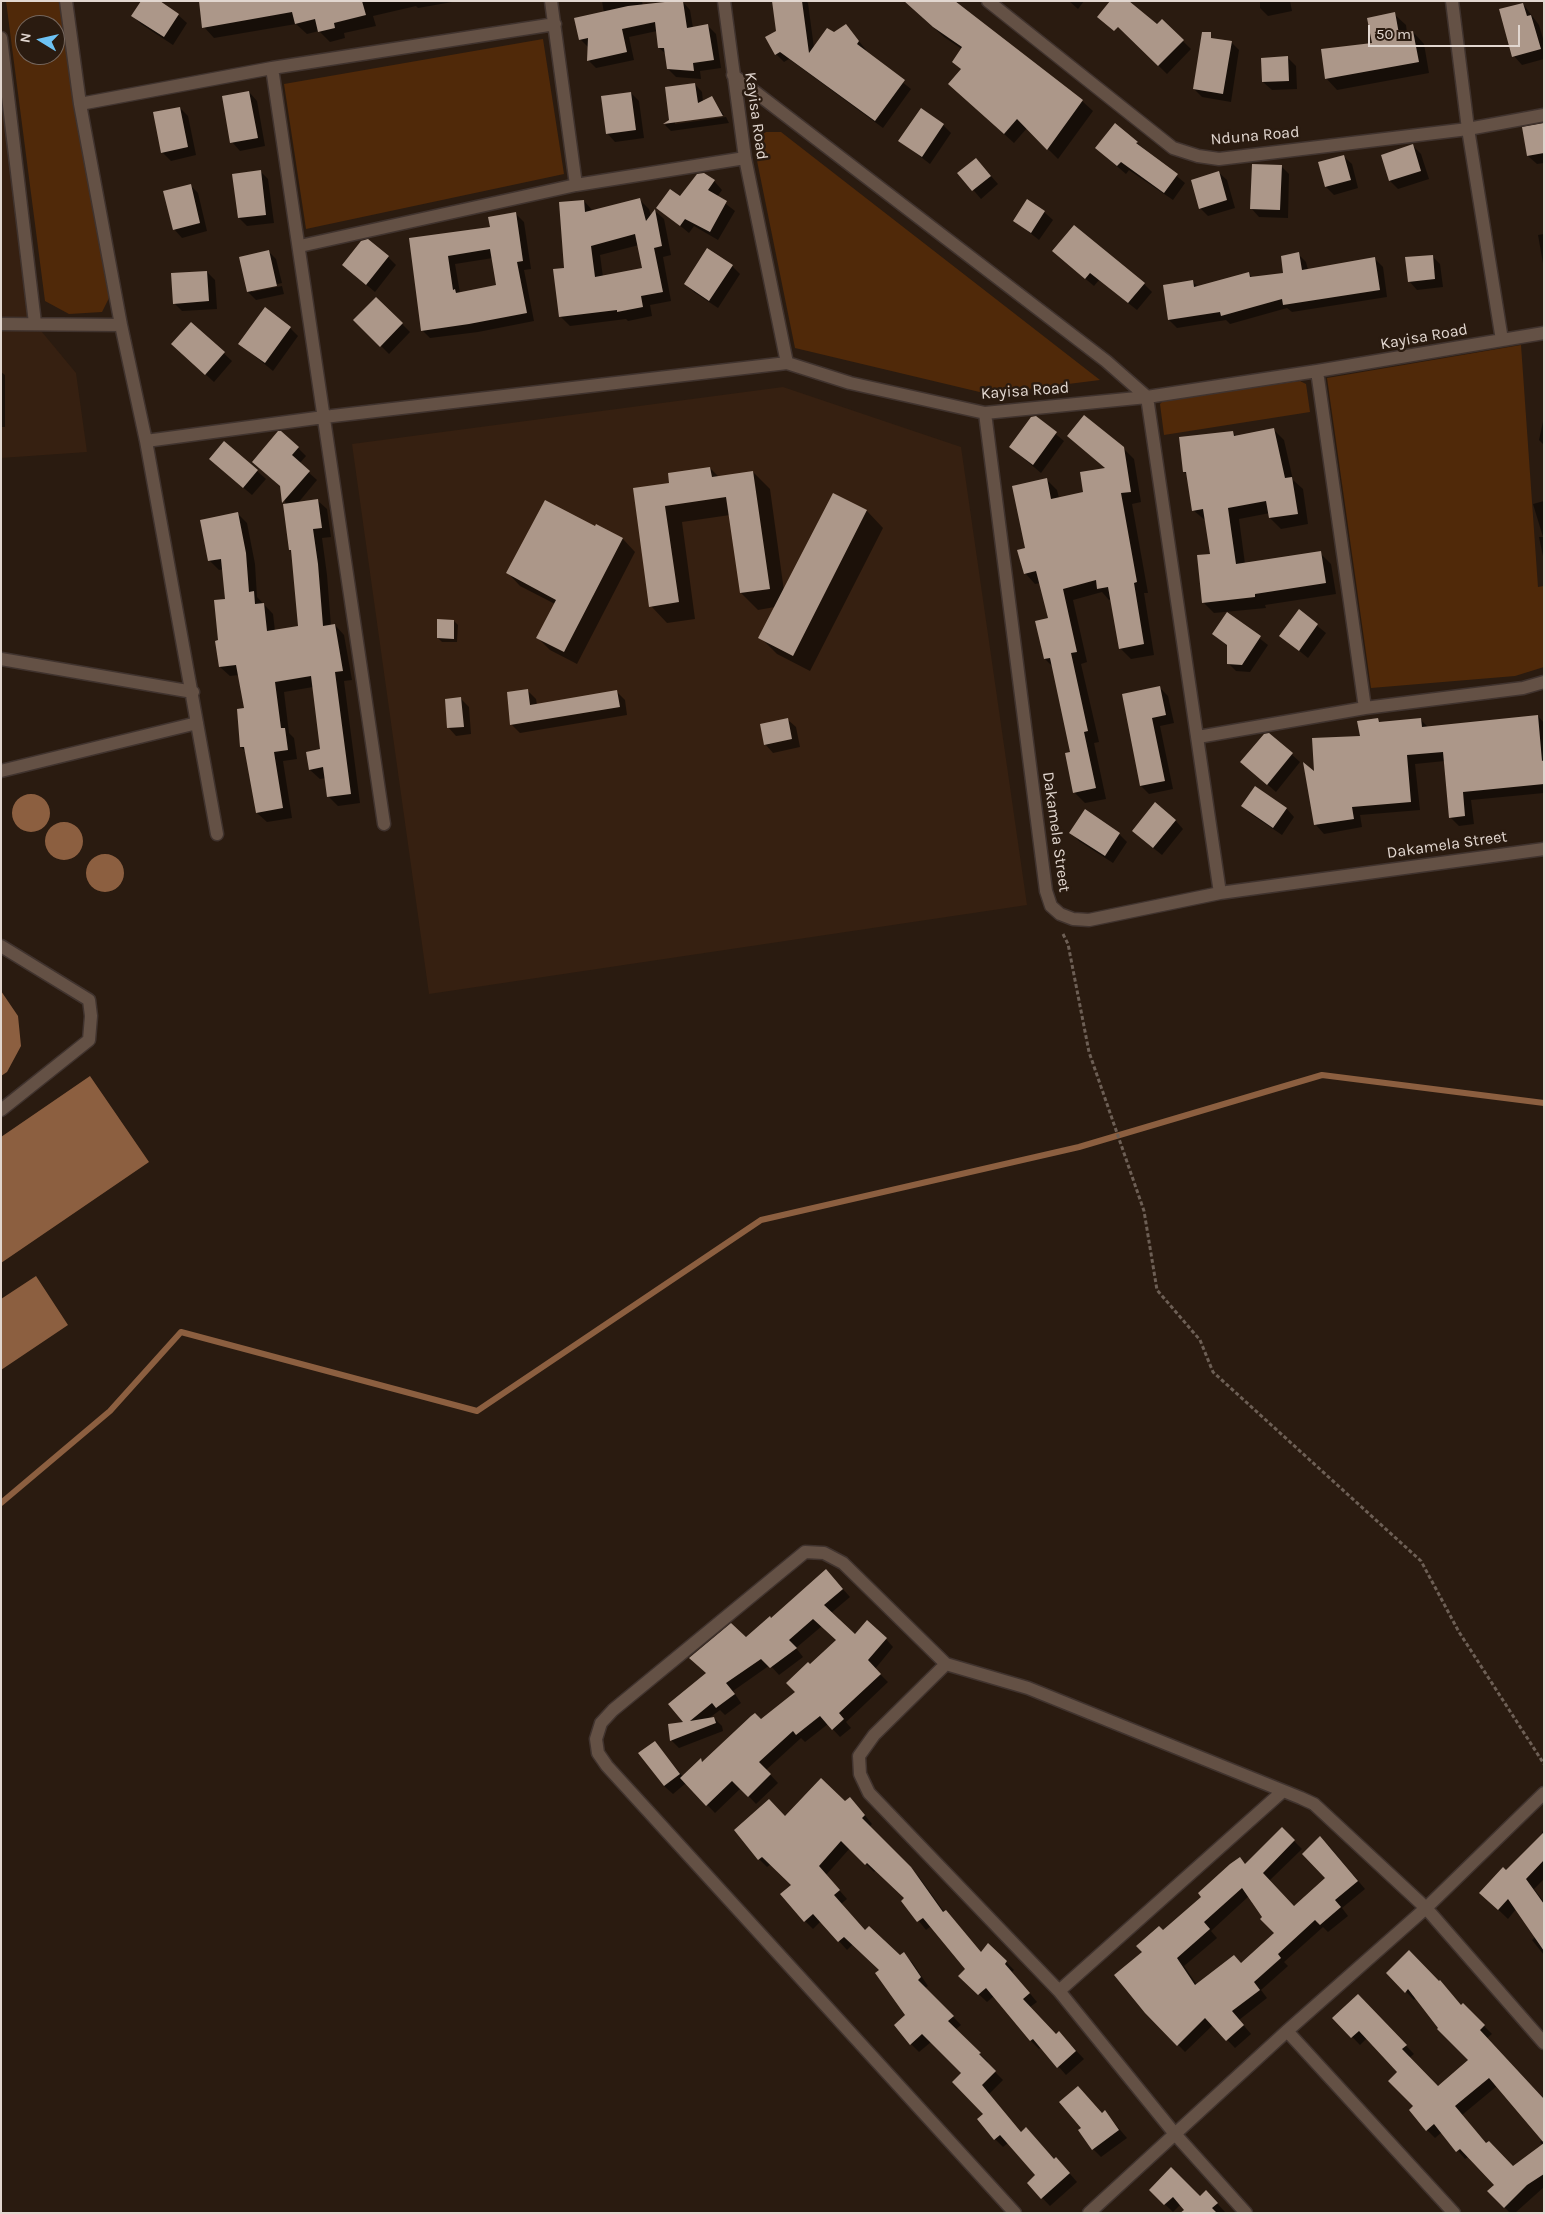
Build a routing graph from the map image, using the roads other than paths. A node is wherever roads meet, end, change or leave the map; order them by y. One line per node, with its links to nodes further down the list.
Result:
1 (66, 1): 10 (street)
2 (551, 1): 6 (street)
3 (724, 1): 9 (street, Kayisa Road)
4 (988, 1): 12 (street, Nduna Road)
5 (1452, 1): 12 (street)
6 (555, 24): 8 (street); 14 (street)
7 (1, 38): 17 (street)
8 (272, 68): 10 (street); 15 (street)
9 (733, 75): 13 (street, Kayisa Road); 23 (street)
10 (80, 104): 18 (street)
11 (1544, 114): 12 (street, Nduna Road)
12 (1468, 129): 20 (street)
13 (745, 158): 14 (street); 21 (street, Kayisa Road)
14 (576, 185): 15 (street)
15 (300, 246): 25 (street)
16 (1, 324): 17 (street)
17 (35, 324): 18 (street)
18 (120, 325): 26 (street)
19 (1544, 333): 20 (street, Kayisa Road)
20 (1502, 340): 22 (street, Kayisa Road)
21 (787, 363): 24 (street, Kayisa Road); 25 (street)
22 (1317, 371): 23 (street, Kayisa Road); 30 (street)
23 (1147, 397): 24 (street, Kayisa Road); 32 (street)
24 (985, 413): 37 (street, Dakamela Street)
25 (324, 417): 26 (street); 34 (street)
26 (146, 441): 29 (street)
27 (1, 659): 29 (street)
28 (1544, 682): 30 (street)
29 (193, 692): 31 (street)
30 (1365, 708): 32 (street)
31 (197, 723): 33 (street); 35 (street)
32 (1198, 737): 37 (street)
33 (1, 771)
34 (384, 824)
35 (217, 834)
36 (1544, 849): 37 (street, Dakamela Street)
37 (1220, 893)
38 (1, 946): 39 (street)
39 (1, 1110)
40 (946, 1664): 41 (street); 44 (street); 48 (street)
41 (1283, 1791): 43 (street); 44 (street)
42 (1544, 1793): 43 (street)
43 (1426, 1908): 45 (street); 46 (street)
44 (1058, 1992): 47 (street)
45 (1287, 2031): 47 (street); 51 (street)
46 (1544, 2043)
47 (1175, 2134): 49 (street); 50 (street)
48 (1015, 2213)
49 (1089, 2213)
50 (1246, 2213)
51 (1454, 2213)

